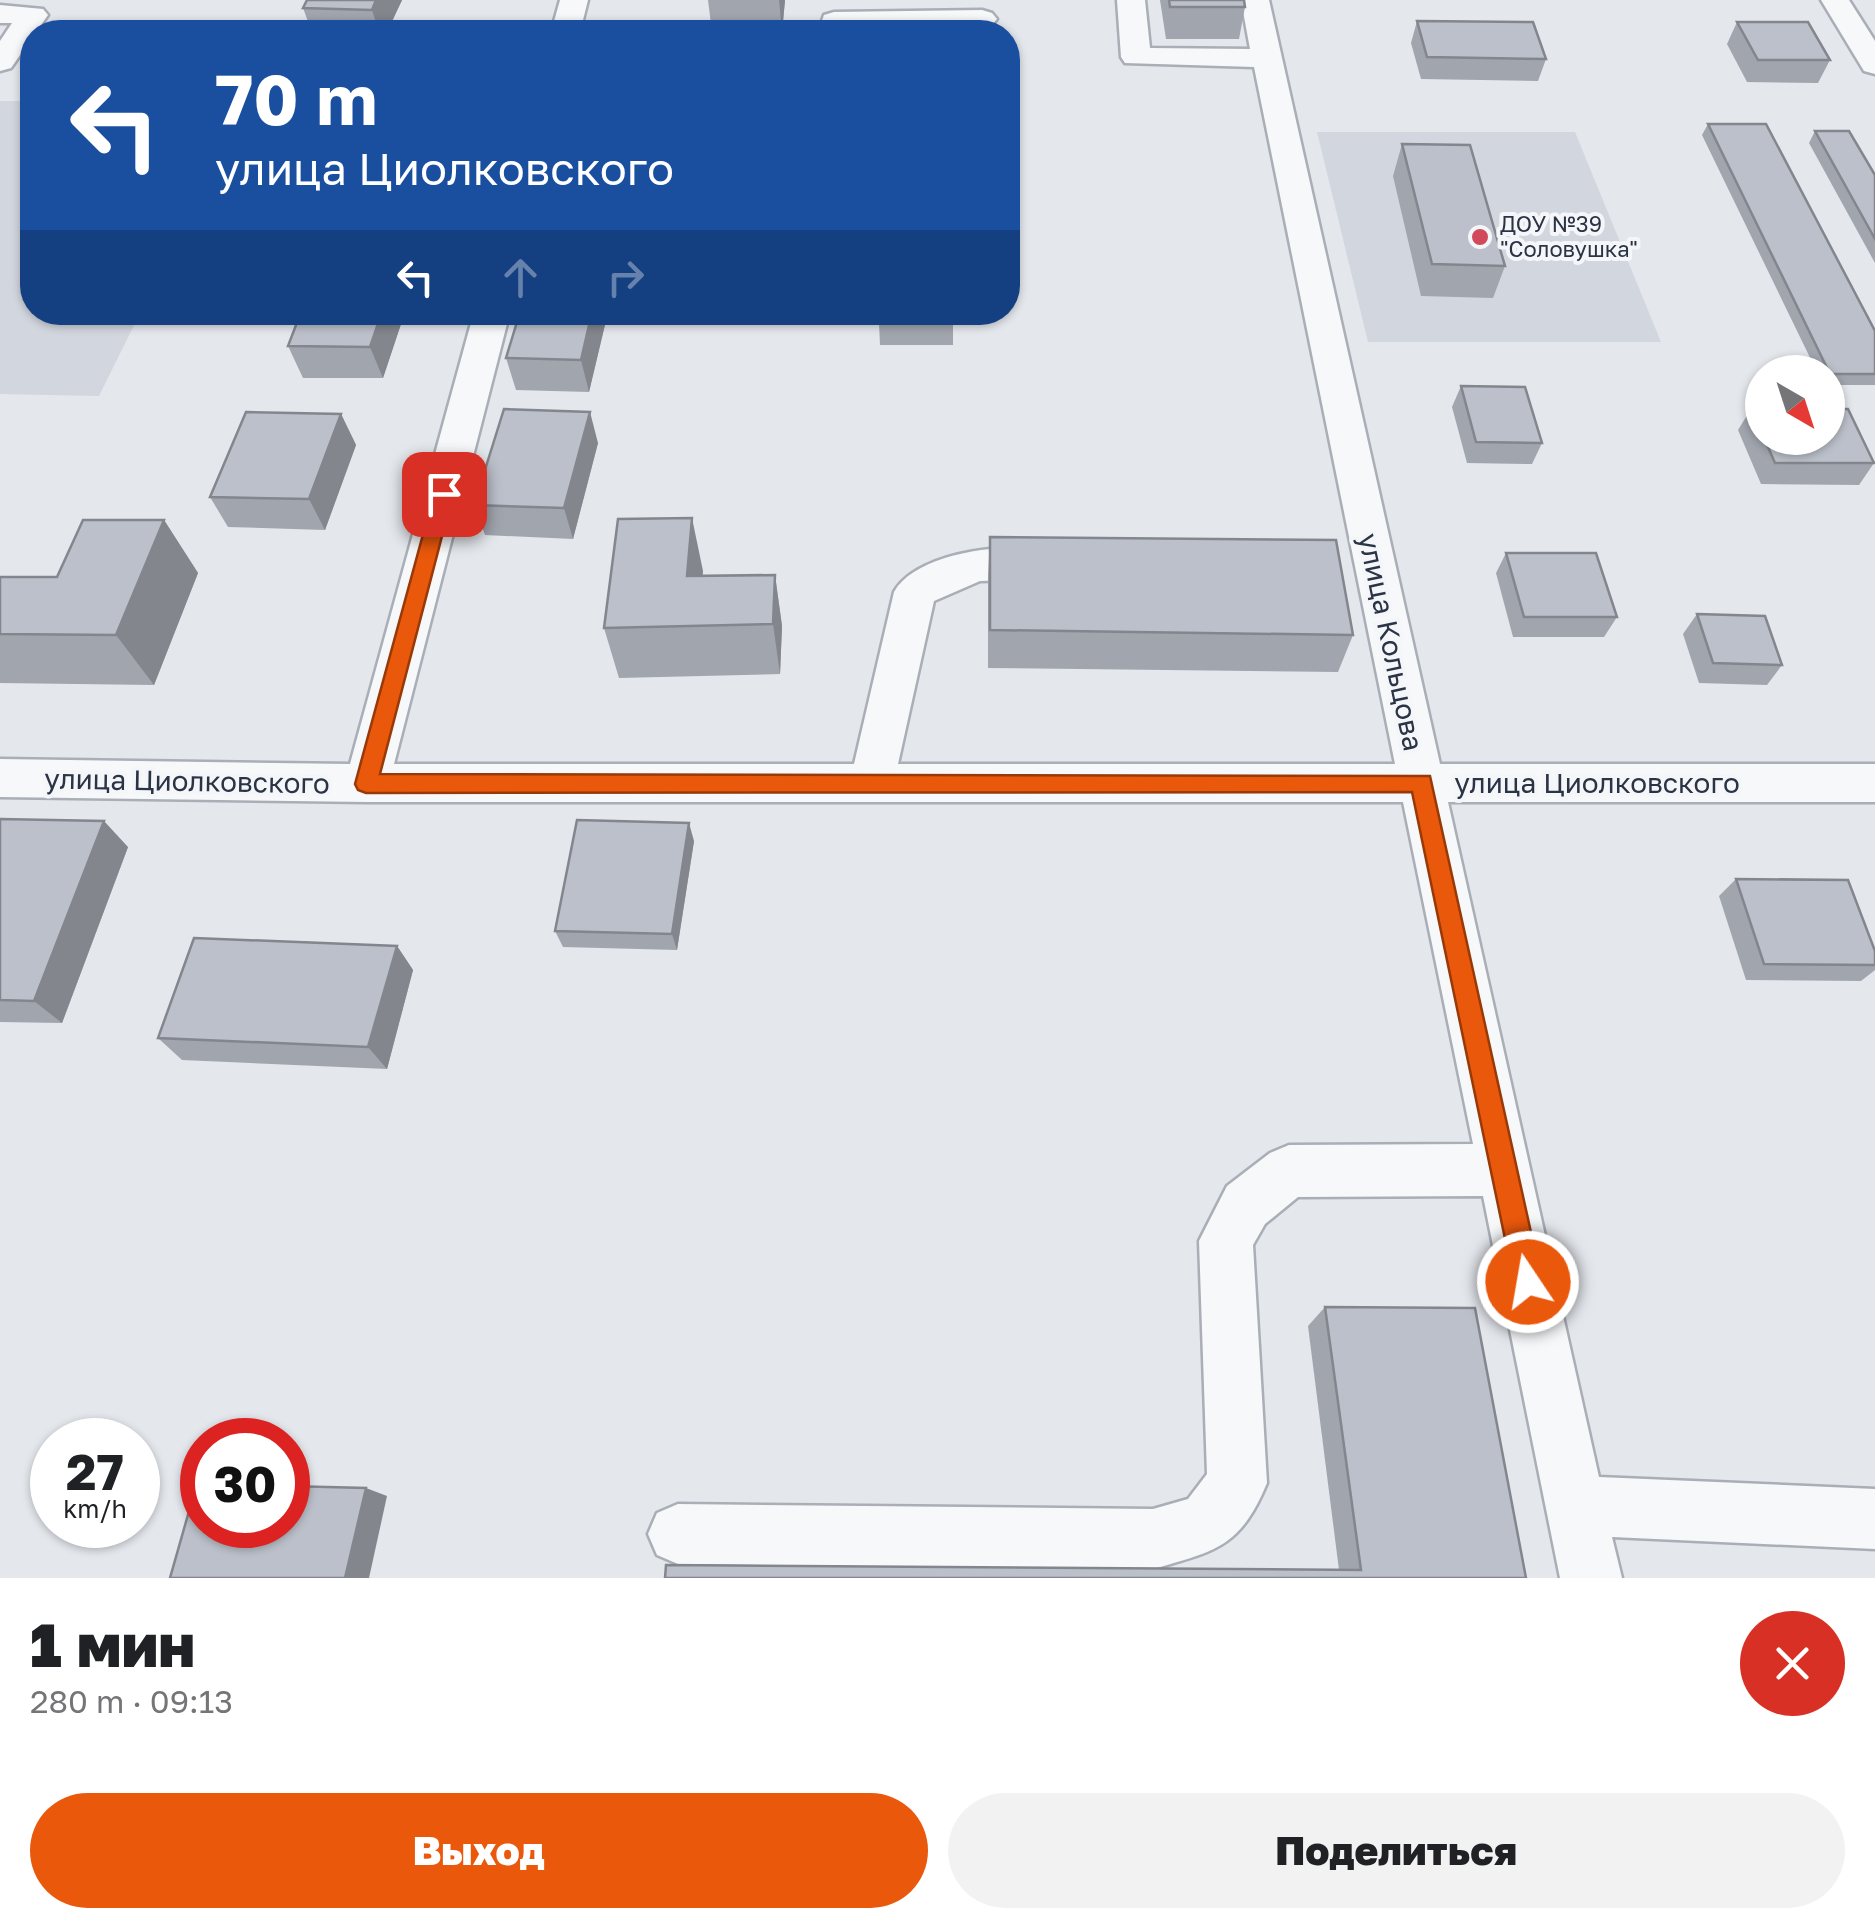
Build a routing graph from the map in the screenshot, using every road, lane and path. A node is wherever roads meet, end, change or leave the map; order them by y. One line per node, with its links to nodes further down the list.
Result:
1 (1132, 0): 9 (street)
2 (1255, 0): 9 (street, улица Кольцова)
3 (1836, 0): 11 (street)
4 (0, 14): 6 (street)
5 (982, 18): 7 (street)
6 (29, 20)
7 (883, 20)
8 (20, 34): 10 (street)
9 (1267, 58): 17 (street, улица Кольцова)
10 (0, 62)
11 (1875, 65)
12 (489, 325): 18 (street)
13 (1081, 565): 16 (street)
14 (0, 778): 18 (street, улица Циолковского)
15 (1875, 782): 17 (street, улица Циолковского)
16 (872, 783): 17 (street, улица Циолковского); 18 (street, улица Циолковского)
17 (1422, 783): 19 (street, улица Кольцова)
18 (366, 784)
19 (1504, 1170): 20 (street, улица Кольцова); 22 (street)
20 (1576, 1506): 21 (street); 23 (street, улица Кольцова)
21 (1875, 1519)
22 (678, 1534)
23 (1591, 1578)

